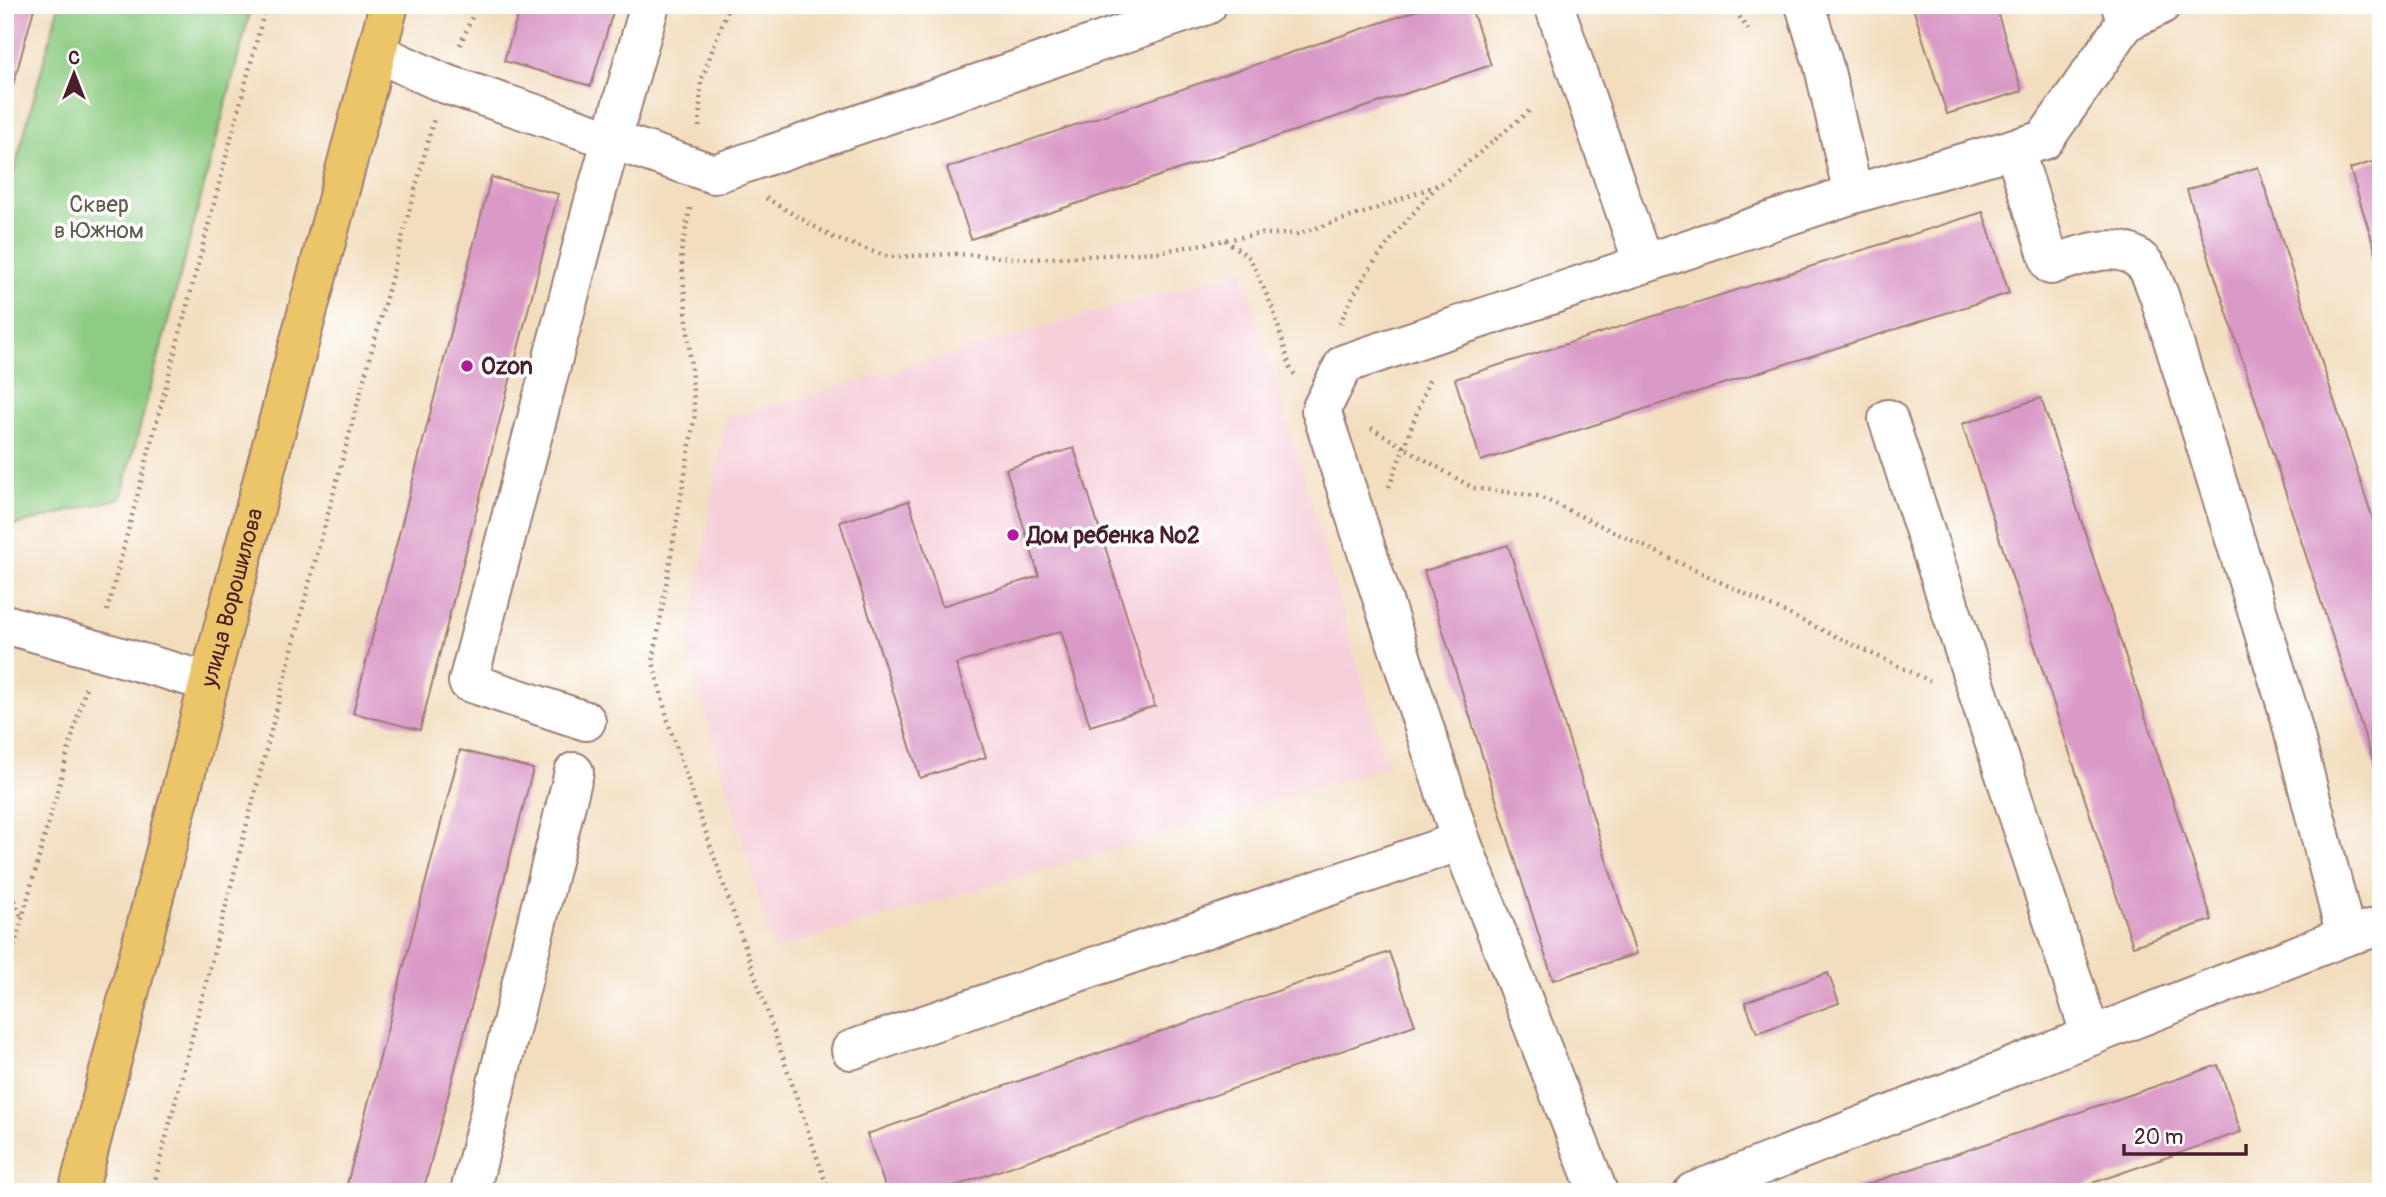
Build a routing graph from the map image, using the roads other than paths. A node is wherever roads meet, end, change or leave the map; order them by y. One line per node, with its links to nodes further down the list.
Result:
1 (389, 5): 8 (main road, улица Ворошилова)
2 (650, 5): 9 (lane)
3 (1207, 5): 9 (lane)
4 (1553, 5): 12 (lane)
5 (1805, 5): 11 (lane)
6 (2161, 5): 7 (lane)
7 (2124, 14): 10 (lane)
8 (378, 53): 9 (lane); 15 (main road, улица Ворошилова)
9 (612, 139): 16 (lane)
10 (2014, 148): 11 (lane); 19 (lane)
11 (1853, 194): 12 (lane)
12 (1643, 263): 18 (lane)
13 (1888, 419): 20 (lane)
14 (5, 624): 15 (lane)
15 (209, 682): 22 (main road, улица Ворошилова)
16 (586, 721)
17 (574, 772): 23 (lane)
18 (1461, 841): 21 (lane); 24 (lane)
19 (2364, 931): 20 (lane)
20 (2091, 1036): 25 (lane)
21 (851, 1050)
22 (78, 1192)
23 (470, 1192)
24 (1598, 1192)
25 (1693, 1192)

